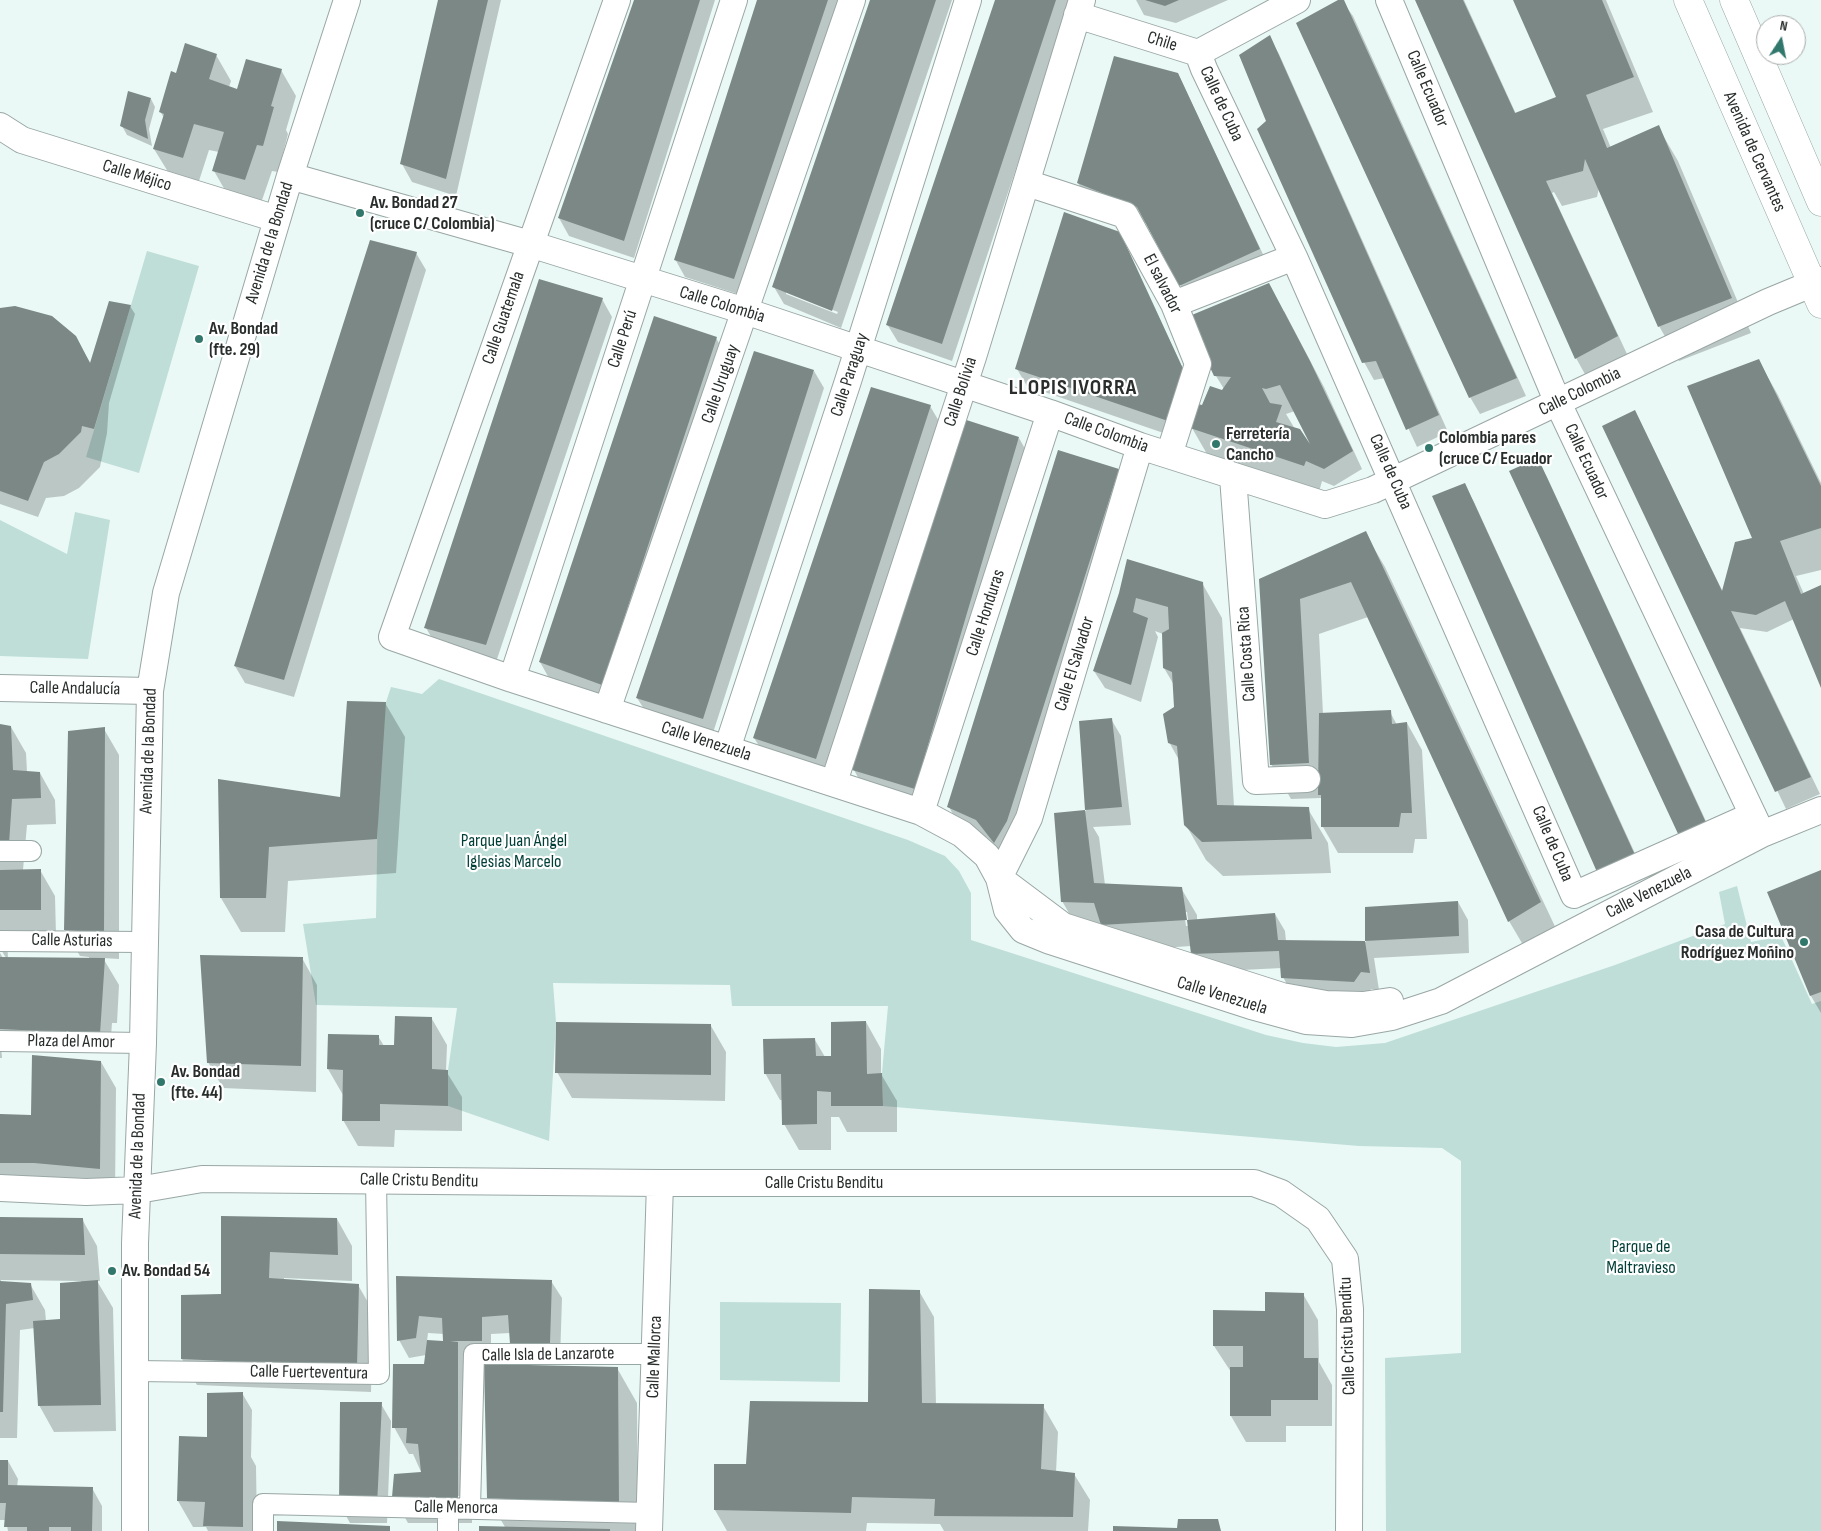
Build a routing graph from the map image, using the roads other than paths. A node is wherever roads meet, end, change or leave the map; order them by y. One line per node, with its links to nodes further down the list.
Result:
1 (347, 0): 13 (street, Avenida de la Bondad)
2 (617, 0): 17 (street, Calle Guatemala)
3 (734, 0): 19 (street, Calle Perú)
4 (852, 0): 22 (street, Calle Uruguay)
5 (968, 0): 23 (street, Calle Paraguay)
6 (1297, 0): 11 (street, Chile)
7 (1389, 0): 25 (street, Calle Ecuador)
8 (1688, 0): 20 (main road, Avenida de Cervantes)
9 (1734, 0): 15 (main road)
10 (1079, 8): 11 (street, Chile); 14 (street, Calle Bolivia)
11 (1198, 53): 18 (street, Calle de Cuba)
12 (0, 126): 16 (street, Calle Méjico)
13 (290, 176): 16 (street, Avenida de la Bondad); 17 (street, Calle Colombia)
14 (1026, 183): 21 (street, El salvador); 24 (street, Calle Bolivia)
15 (1821, 202)
16 (277, 219): 34 (street, Avenida de la Bondad)
17 (530, 244): 19 (street, Calle Colombia); 31 (street, Calle Guatemala)
18 (1294, 257): 21 (street); 30 (street, Calle de Cuba)
19 (642, 280): 22 (street, Calle Colombia); 32 (street, Calle Perú)
20 (1818, 290): 25 (street, Calle Colombia)
21 (1174, 304): 28 (street, El salvador)
22 (745, 311): 23 (street, Calle Colombia); 35 (street, Calle Uruguay)
23 (858, 349): 24 (street, Calle Colombia); 36 (street, Calle Paraguay)
24 (964, 385): 26 (street, Calle Colombia); 38 (street, Calle Bolivia)
25 (1558, 403): 30 (street, Calle Colombia); 41 (street, Calle Ecuador)
26 (1050, 413): 27 (street, Calle Colombia); 40 (street, Calle Honduras)
27 (1140, 446): 28 (street, Calle Colombia); 44 (street, Calle El Salvador)
28 (1169, 455): 29 (street, Calle Colombia)
29 (1234, 477): 30 (street, Calle Colombia); 37 (street, Calle Costa Rica)
30 (1394, 480): 41 (street, Calle de Cuba)
31 (392, 637): 32 (street, Calle Venezuela)
32 (512, 679): 35 (street, Calle Venezuela)
33 (0, 688): 34 (street, Calle Andalucía)
34 (150, 690): 46 (street, Avenida de la Bondad)
35 (607, 710): 36 (street, Calle Venezuela)
36 (727, 749): 38 (street, Calle Venezuela)
37 (1307, 779)
38 (834, 782): 40 (street, Calle Venezuela)
39 (1821, 810): 41 (street, Calle Venezuela)
40 (921, 812): 44 (street, Calle Venezuela)
41 (1758, 825): 44 (street, Calle Venezuela)
42 (0, 851): 43 (street)
43 (31, 851)
44 (999, 878)
45 (0, 941): 46 (street, Calle Asturias)
46 (144, 942): 48 (street, Avenida de la Bondad)
47 (0, 1041): 48 (street, Plaza del Amor)
48 (143, 1043): 52 (street, Avenida de la Bondad)
49 (376, 1180): 50 (street, Calle Cristu Benditu); 52 (street, Calle Cristu Benditu); 54 (street, Calle Fuerteventura)
50 (660, 1183): 53 (street, Calle Mallorca); 61 (street, Calle Cristu Benditu)
51 (0, 1188): 52 (street, Calle Cristu Benditu)
52 (138, 1190): 54 (street, Avenida de la Bondad)
53 (655, 1354): 56 (street, Calle Isla de Lanzarote); 57 (street, Calle Mallorca)
54 (135, 1371): 58 (street, Avenida de la Bondad)
55 (448, 1508): 56 (street, Calle Menorca); 59 (street, Calle Menorca); 60 (street)
56 (470, 1508): 57 (street, Calle Menorca)
57 (650, 1522)
58 (135, 1531)
59 (263, 1531)
60 (448, 1531)
61 (1349, 1531)

